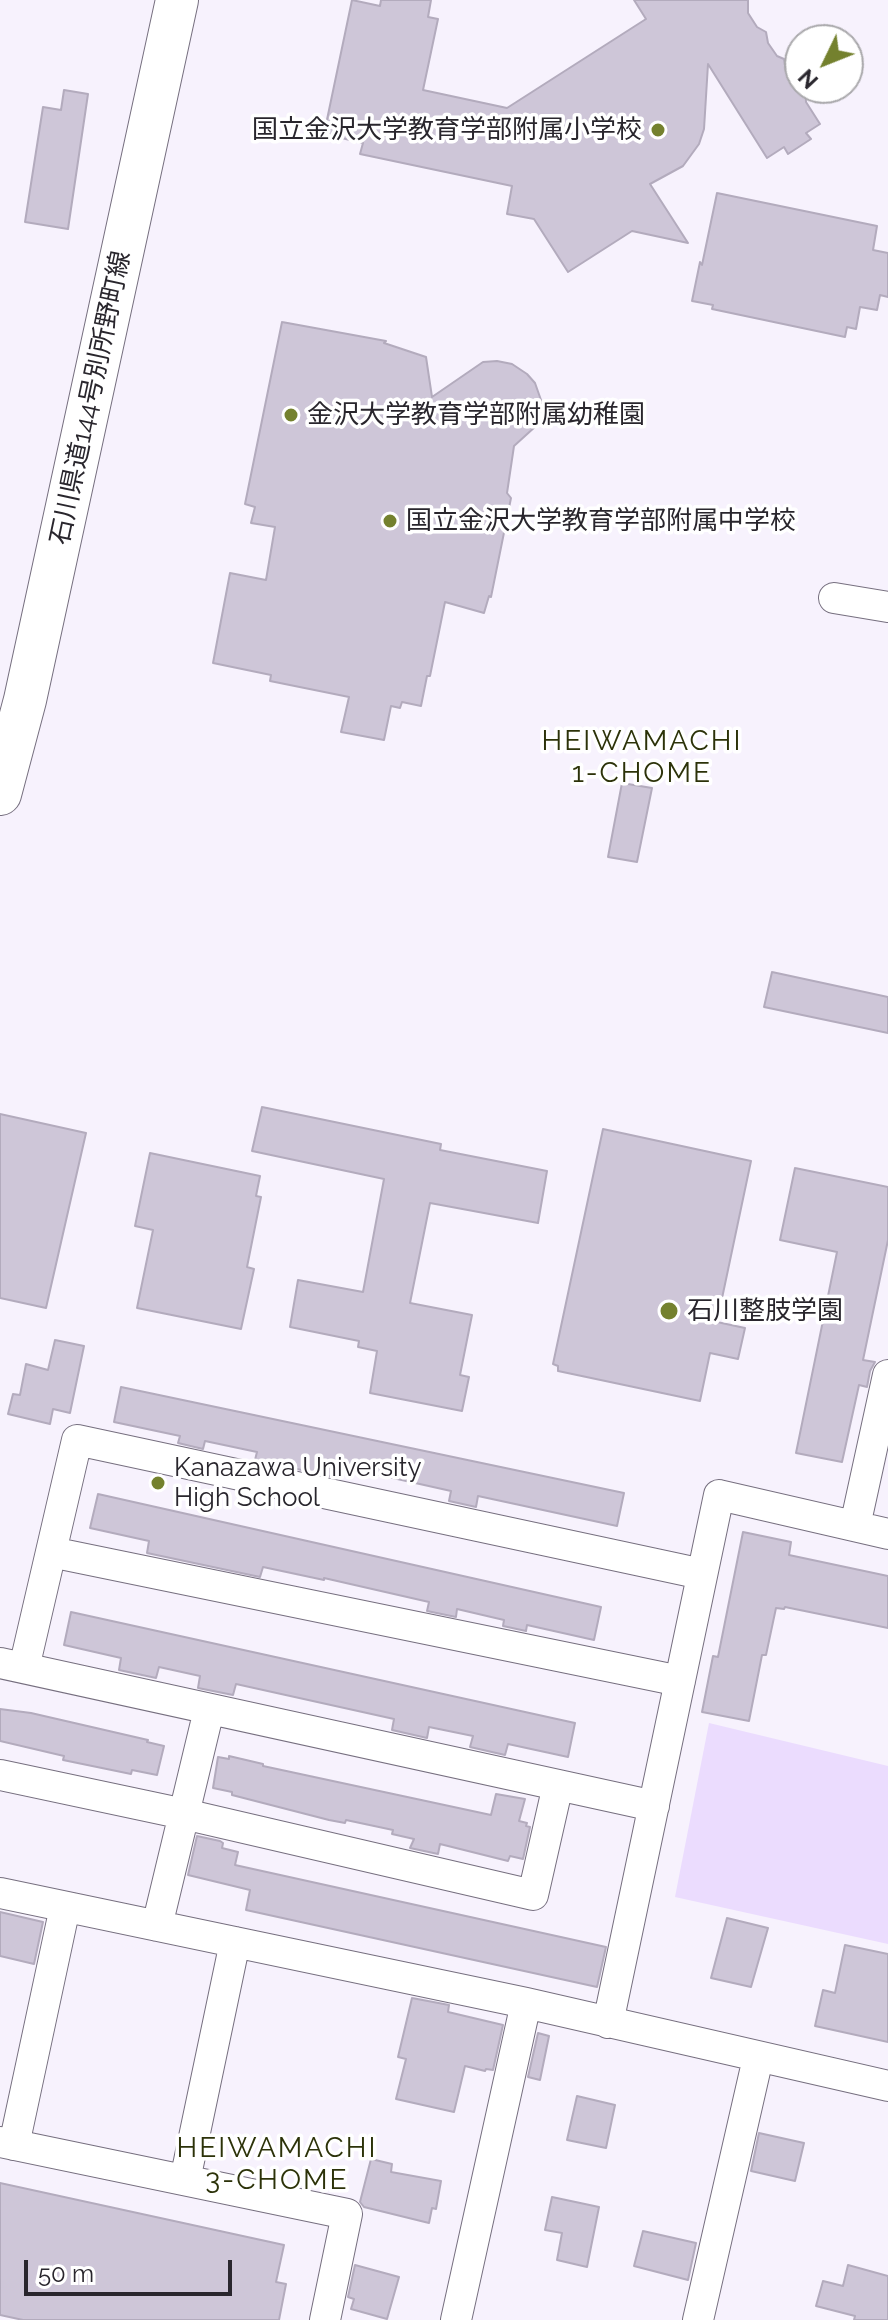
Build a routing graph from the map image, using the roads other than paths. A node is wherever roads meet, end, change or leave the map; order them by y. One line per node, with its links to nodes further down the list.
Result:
1 (177, 0): 4 (main road, 石川県道144号別所野町線)
2 (834, 598): 3 (street)
3 (888, 607)
4 (0, 794)
5 (888, 1375): 6 (street)
6 (855, 1526): 7 (street); 9 (street)
7 (888, 1534)
8 (51, 1552): 9 (street); 10 (street); 11 (street)
9 (702, 1574): 11 (street)
10 (12, 1666): 12 (street)
11 (680, 1681): 15 (street)
12 (209, 1710): 14 (street); 16 (street)
13 (0, 1775): 16 (street)
14 (558, 1785): 15 (street); 16 (street)
15 (654, 1806): 22 (street)
16 (184, 1814): 19 (street)
17 (0, 1893): 18 (street)
18 (65, 1907): 19 (street); 25 (street)
19 (157, 1926): 20 (street)
20 (235, 1942): 21 (street); 26 (street)
21 (526, 2003): 22 (street); 28 (street)
22 (608, 2023): 23 (street)
23 (758, 2058): 24 (street); 29 (street)
24 (888, 2086)
25 (7, 2143): 26 (street)
26 (185, 2180): 27 (street)
27 (325, 2320)
28 (456, 2320)
29 (698, 2320)

